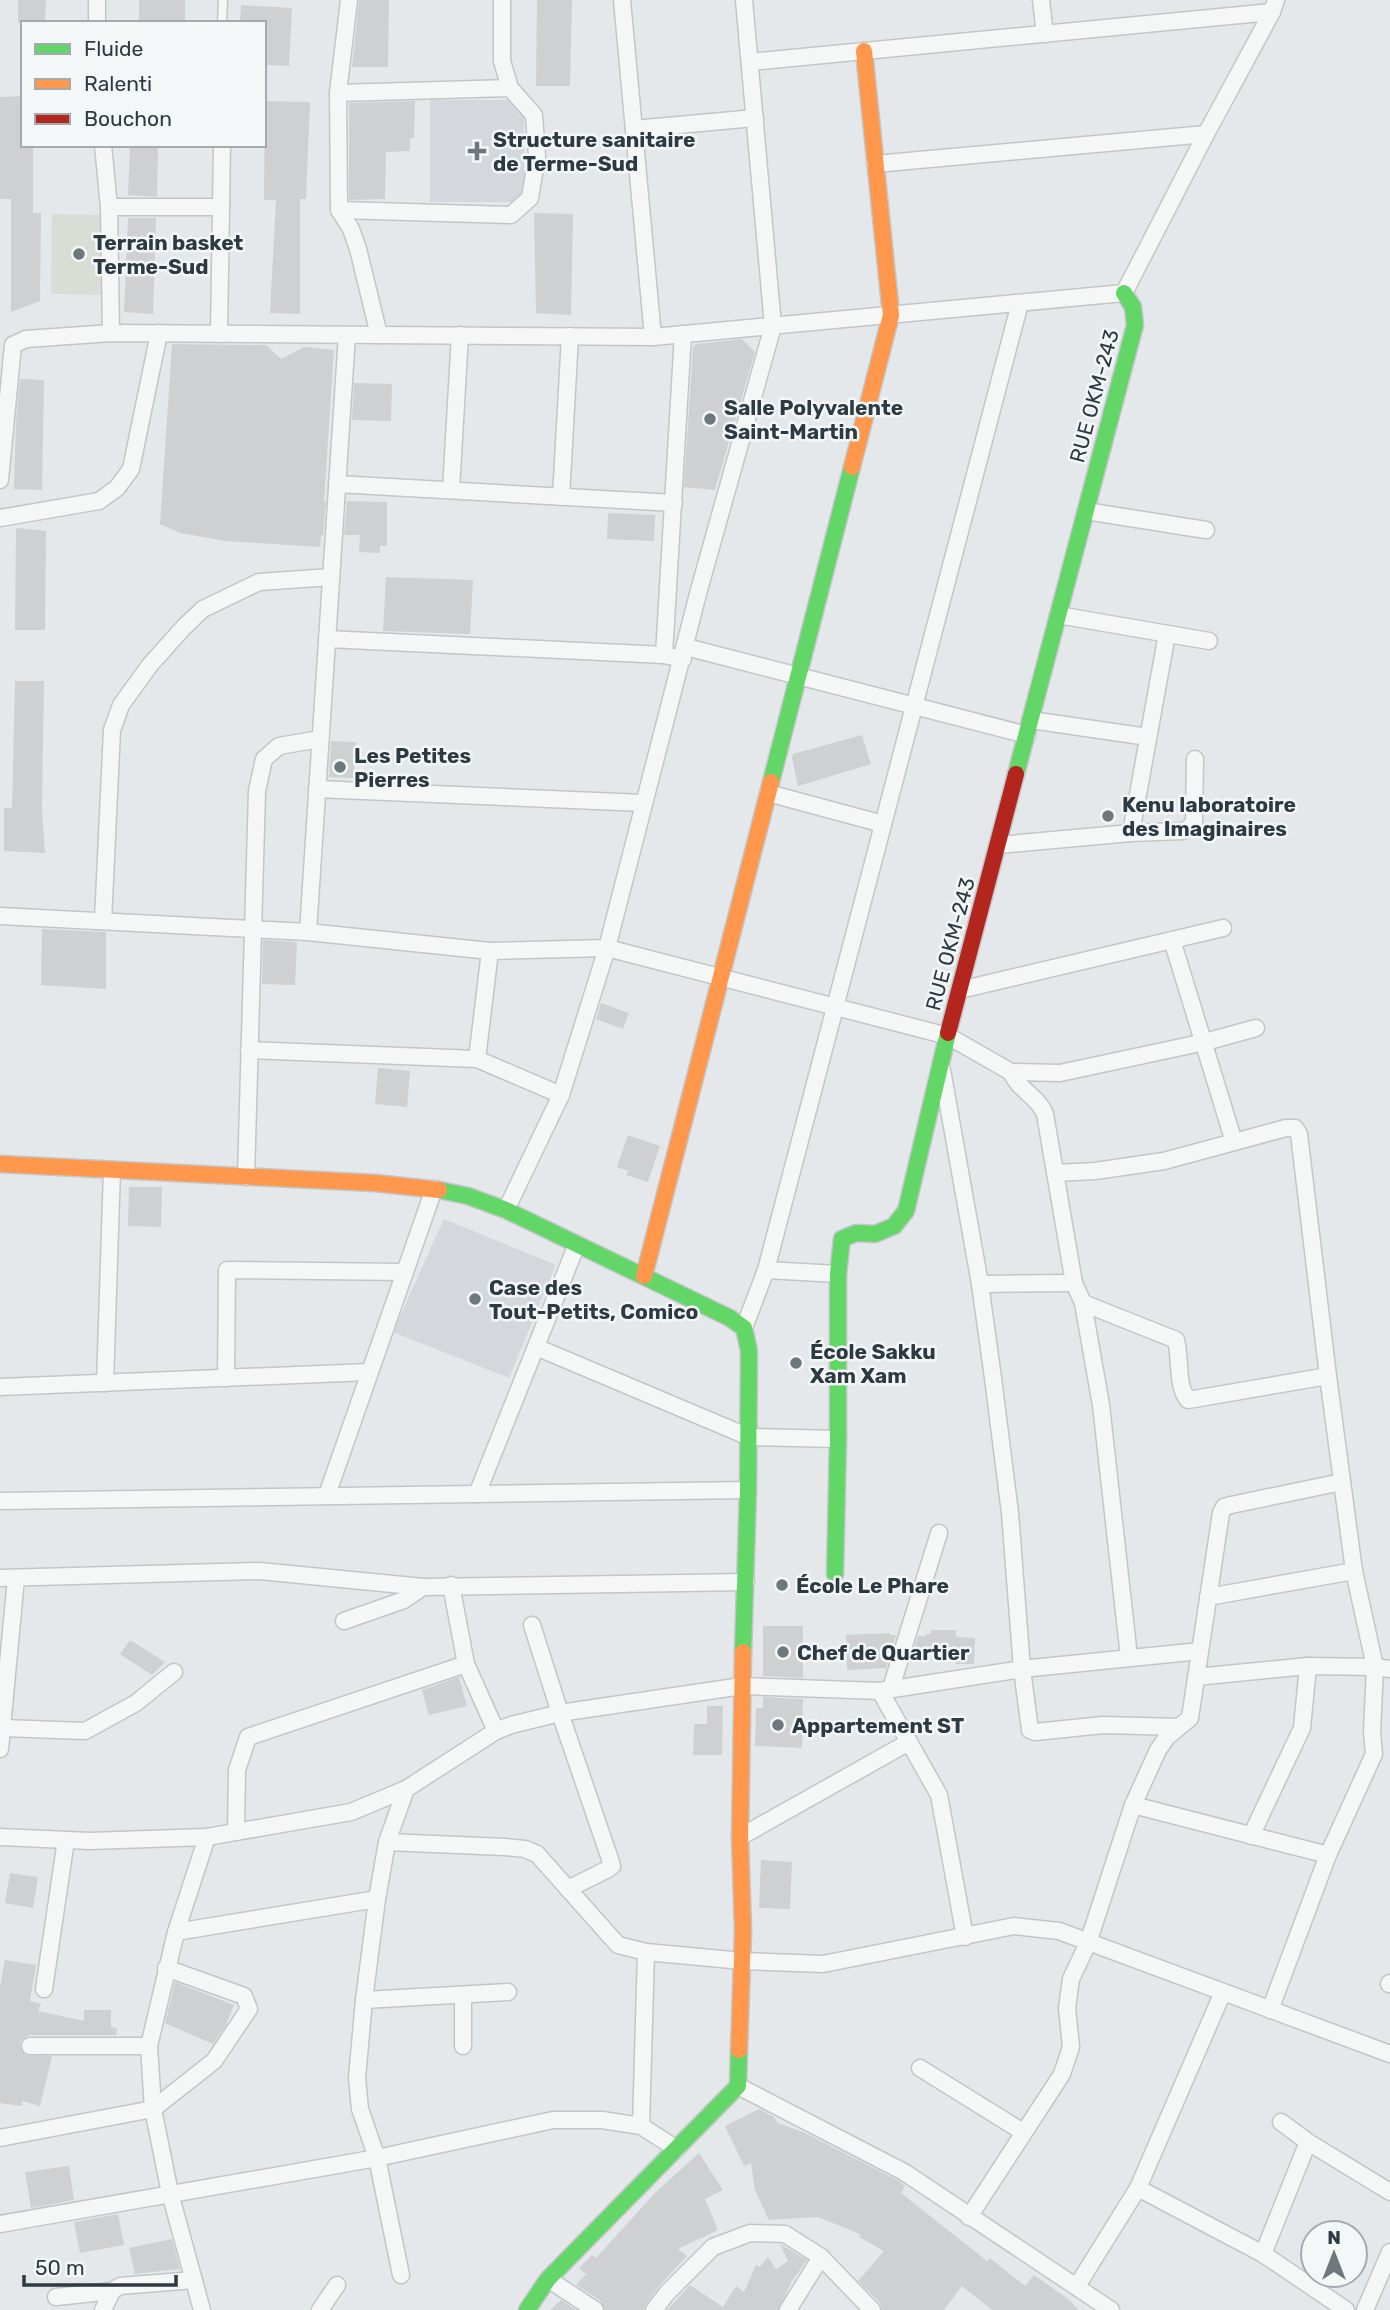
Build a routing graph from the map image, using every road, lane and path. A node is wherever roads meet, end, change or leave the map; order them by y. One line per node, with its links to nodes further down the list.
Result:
1 (97, 0): 9 (street)
2 (223, 0): 10 (lane)
3 (349, 0): 15 (street)
4 (502, 0): 14 (street)
5 (622, 0): 17 (street)
6 (744, 0): 13 (street)
7 (1041, 0): 11 (street)
8 (1274, 6): 11 (street); 18 (street)
9 (97, 21)
10 (222, 21)
11 (1045, 34): 12 (street)
12 (864, 51): 13 (street); 21 (street)
13 (750, 62): 16 (street)
14 (510, 88): 15 (street); 24 (street)
15 (338, 93): 24 (street)
16 (755, 118): 17 (street); 28 (street)
17 (634, 129): 37 (street)
18 (1206, 134): 21 (street); 25 (street)
19 (103, 147): 22 (street)
20 (222, 147): 23 (street)
21 (876, 164): 27 (street)
22 (108, 207): 23 (street); 29 (street)
23 (221, 207): 31 (street)
24 (339, 210): 34 (street)
25 (1124, 293): 26 (street); 43 (street, RUE OKM-243)
26 (1020, 303): 27 (street); 54 (street)
27 (891, 315): 28 (street); 53 (street)
28 (773, 326): 32 (street); 51 (street)
29 (111, 333): 30 (street); 38 (street)
30 (159, 333): 31 (street); 44 (street)
31 (219, 334): 33 (street)
32 (683, 334): 37 (street); 42 (street)
33 (346, 335): 34 (street); 39 (street)
34 (379, 335): 35 (street)
35 (460, 335): 36 (street); 40 (street)
36 (570, 337): 37 (street); 41 (street)
37 (653, 337)
38 (0, 480)
39 (337, 484): 40 (street); 46 (street)
40 (451, 490): 41 (street)
41 (561, 497): 42 (street)
42 (674, 503): 52 (street)
43 (1086, 511): 45 (street); 47 (street, RUE OKM-243)
44 (0, 518)
45 (1206, 530)
46 (331, 577): 49 (street); 66 (street)
47 (1058, 615): 48 (street); 55 (street, RUE OKM-243)
48 (1167, 634): 50 (street); 56 (street)
49 (327, 639): 52 (street); 57 (street)
50 (1209, 641)
51 (684, 653): 52 (street); 53 (street); 61 (street)
52 (664, 655)
53 (798, 676): 54 (street); 60 (street)
54 (914, 706): 55 (street); 62 (street)
55 (1029, 727): 56 (street); 64 (street, RUE OKM-243)
56 (1148, 737): 63 (street)
57 (320, 738): 59 (street); 68 (street)
58 (1195, 759): 63 (street)
59 (317, 789): 61 (street); 69 (street)
60 (768, 793): 62 (street); 73 (street)
61 (643, 803): 71 (street)
62 (883, 824): 75 (street)
63 (1131, 833): 64 (street)
64 (998, 845): 74 (street, RUE OKM-243)
65 (0, 916): 66 (street)
66 (103, 921): 68 (street)
67 (1223, 928): 70 (street)
68 (253, 929): 69 (street); 79 (street)
69 (308, 932): 72 (street)
70 (1172, 940): 74 (street); 78 (street)
71 (607, 948): 72 (street); 73 (street); 83 (street)
72 (490, 951): 80 (street)
73 (720, 977): 75 (street); 95 (street)
74 (960, 990): 77 (street, RUE OKM-243)
75 (835, 1007): 77 (street); 92 (street)
76 (1256, 1028): 78 (street)
77 (948, 1036): 81 (street, RUE OKM-243); 82 (street)
78 (1205, 1042): 82 (street); 84 (street)
79 (249, 1050): 80 (street); 88 (street)
80 (477, 1059): 83 (street)
81 (940, 1063): 94 (street, RUE OKM-243); 97 (street)
82 (1011, 1072): 87 (street)
83 (561, 1095): 90 (street)
84 (1234, 1142): 87 (street); 102 (street)
85 (0, 1164): 86 (street)
86 (112, 1170): 88 (street); 104 (street)
87 (1055, 1173): 96 (street)
88 (246, 1177): 89 (street)
89 (434, 1189): 90 (street); 93 (street)
90 (506, 1210): 91 (street)
91 (577, 1244): 95 (street); 100 (street)
92 (766, 1270): 94 (street); 99 (street)
93 (404, 1272): 101 (street); 103 (street)
94 (838, 1274): 107 (street, RUE OKM-243)
95 (644, 1276): 99 (street)
96 (1074, 1283): 97 (street); 98 (street)
97 (979, 1284): 128 (street)
98 (1083, 1303): 102 (street); 124 (street)
99 (744, 1328): 106 (street)
100 (536, 1348): 106 (street); 110 (street)
101 (369, 1372): 103 (street); 111 (street)
102 (1328, 1376): 108 (street)
103 (226, 1378): 104 (street)
104 (105, 1383): 105 (street)
105 (0, 1387)
106 (749, 1437): 107 (street); 109 (street)
107 (838, 1439): 115 (street, RUE OKM-243)
108 (1342, 1482): 114 (street); 120 (street)
109 (748, 1490): 110 (street); 117 (street)
110 (477, 1493): 111 (street)
111 (327, 1495): 112 (street)
112 (0, 1501)
113 (939, 1533): 132 (street)
114 (1354, 1571): 120 (street); 127 (street)
115 (835, 1574)
116 (8, 1578): 119 (street); 135 (street)
117 (746, 1582): 118 (street); 131 (street)
118 (451, 1585): 119 (street); 125 (street)
119 (423, 1587): 121 (street)
120 (1208, 1597): 123 (street)
121 (344, 1621)
122 (532, 1625): 133 (street)
123 (1199, 1651): 124 (street); 130 (street)
124 (1129, 1657): 128 (street)
125 (466, 1664): 136 (street); 141 (street)
126 (1308, 1666): 127 (street); 130 (street); 142 (street)
127 (1382, 1668): 148 (street)
128 (1022, 1669): 132 (street); 134 (street)
129 (174, 1672): 135 (street)
130 (1196, 1677): 134 (street)
131 (741, 1686): 132 (street); 133 (street); 144 (street)
132 (885, 1690): 137 (street)
133 (560, 1713): 136 (street); 149 (street)
134 (1179, 1727): 140 (street)
135 (3, 1728): 138 (street)
136 (496, 1731): 139 (street)
137 (909, 1742): 144 (street); 152 (street)
138 (0, 1749)
139 (406, 1789): 141 (street); 147 (street)
140 (1133, 1805): 142 (street); 153 (street)
141 (236, 1832): 143 (street)
142 (1251, 1836): 148 (street)
143 (207, 1837): 146 (street); 151 (street)
144 (740, 1837): 155 (street)
145 (0, 1838): 146 (street)
146 (65, 1840): 157 (street)
147 (387, 1842): 149 (street); 150 (street)
148 (1328, 1856): 162 (street)
149 (568, 1889): 154 (street)
150 (377, 1899): 151 (street); 161 (street)
151 (176, 1932): 156 (street)
152 (965, 1937): 153 (street); 155 (street)
153 (1088, 1943): 159 (street); 172 (street)
154 (646, 1952): 155 (street); 171 (street)
155 (743, 1961): 168 (street)
156 (166, 1968): 164 (street); 169 (street)
157 (44, 1989)
158 (508, 1992): 160 (street)
159 (1223, 1992): 162 (street); 177 (street)
160 (463, 1995): 161 (street); 165 (street)
161 (364, 2000): 176 (street)
162 (1270, 2010): 166 (street)
163 (30, 2046): 164 (street)
164 (149, 2046): 169 (street)
165 (463, 2046)
166 (1390, 2054)
167 (920, 2068): 172 (street)
168 (738, 2086): 175 (street); 180 (street)
169 (153, 2109): 173 (street); 179 (street)
170 (1281, 2122): 174 (street)
171 (641, 2126): 175 (street); 176 (street)
172 (1023, 2132): 180 (street)
173 (0, 2138)
174 (1308, 2141): 178 (street); 183 (street)
175 (677, 2149): 186 (street)
176 (377, 2158): 179 (street); 185 (street)
177 (1138, 2188): 183 (street); 189 (street)
178 (1390, 2192)
179 (170, 2193): 181 (street); 187 (street)
180 (969, 2217): 189 (street)
181 (0, 2224)
182 (1390, 2252): 202 (street)
183 (1262, 2253): 201 (street)
184 (821, 2257): 197 (street); 198 (street); 199 (street)
185 (401, 2275)
186 (548, 2279): 195 (street); 196 (street)
187 (194, 2280): 190 (street); 193 (street)
188 (337, 2285): 194 (street)
189 (1077, 2286): 200 (street)
190 (113, 2291): 191 (street); 192 (street)
191 (56, 2297)
192 (103, 2310)
193 (202, 2310)
194 (320, 2310)
195 (527, 2310)
196 (595, 2310)
197 (654, 2310)
198 (788, 2310)
199 (872, 2310)
200 (1111, 2310)
201 (1346, 2310)
202 (1365, 2310)

